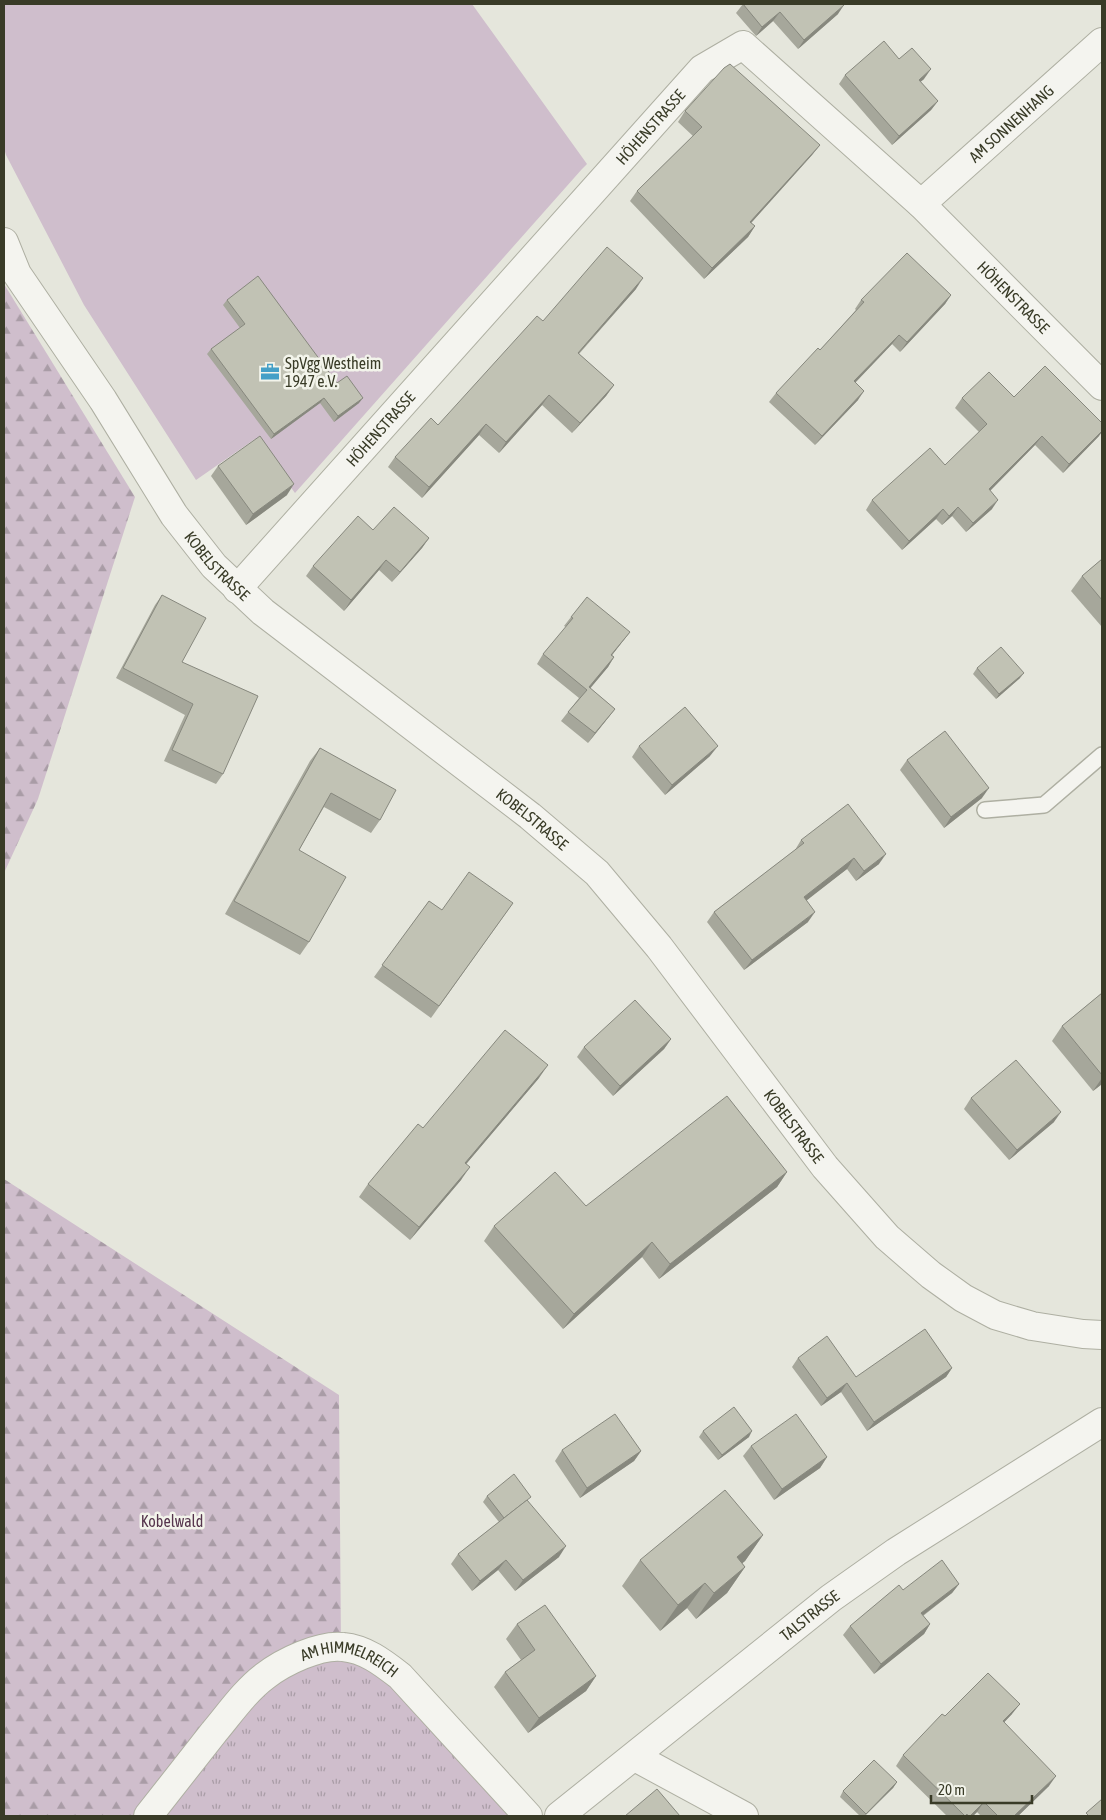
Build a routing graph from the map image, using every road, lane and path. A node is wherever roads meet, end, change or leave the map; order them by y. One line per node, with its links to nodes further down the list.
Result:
1 (1102, 42): 2 (street, AM SONNENHANG)
2 (921, 204): 4 (street, HÖHENSTRASSE); 5 (street, HÖHENSTRASSE)
3 (4, 242): 5 (street, KOBELSTRASSE)
4 (1102, 386)
5 (237, 589): 8 (street, KOBELSTRASSE)
6 (1102, 755): 7 (lane)
7 (985, 810)
8 (1102, 1334)
9 (1102, 1422): 10 (street, TALSTRASSE)
10 (635, 1757): 13 (street, TALSTRASSE); 14 (street)
11 (148, 1816): 12 (street, AM HIMMELREICH)
12 (528, 1816)
13 (559, 1816)
14 (744, 1816)

